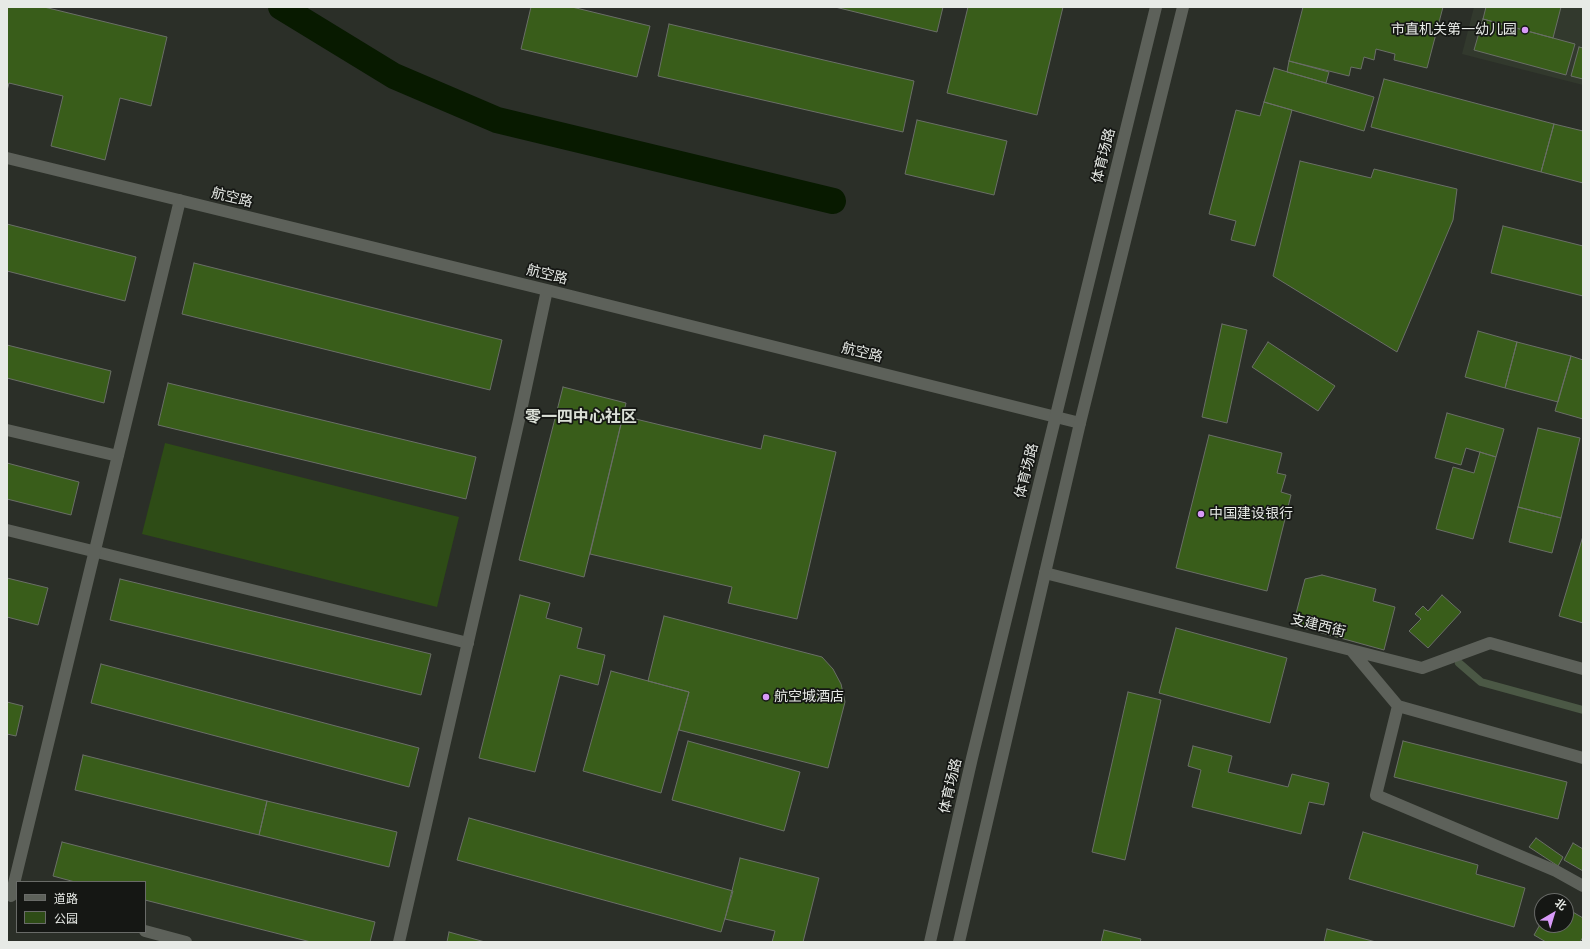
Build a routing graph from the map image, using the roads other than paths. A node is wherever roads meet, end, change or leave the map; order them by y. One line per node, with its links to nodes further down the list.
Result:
1 (1156, 7): 6 (street, 体育场路)
2 (1183, 7): 7 (street)
3 (7, 158): 4 (street, 航空路)
4 (180, 200): 5 (street, 航空路); 9 (street)
5 (547, 290): 6 (street, 航空路); 13 (street)
6 (1056, 416): 7 (street, 航空路); 23 (street, 体育场路)
7 (1080, 422): 12 (street)
8 (7, 430): 9 (street)
9 (118, 456): 11 (street)
10 (7, 530): 11 (street)
11 (95, 552): 13 (street); 19 (street)
12 (1045, 573): 14 (street, 支建西街); 24 (street)
13 (468, 643): 22 (street)
14 (1351, 650): 15 (street); 16 (street, 支建西街)
15 (1583, 669)
16 (1398, 706): 17 (street); 18 (street)
17 (1582, 754)
18 (1583, 886)
19 (12, 896)
20 (146, 931): 21 (street)
21 (186, 942)
22 (399, 942)
23 (930, 942)
24 (959, 942)

